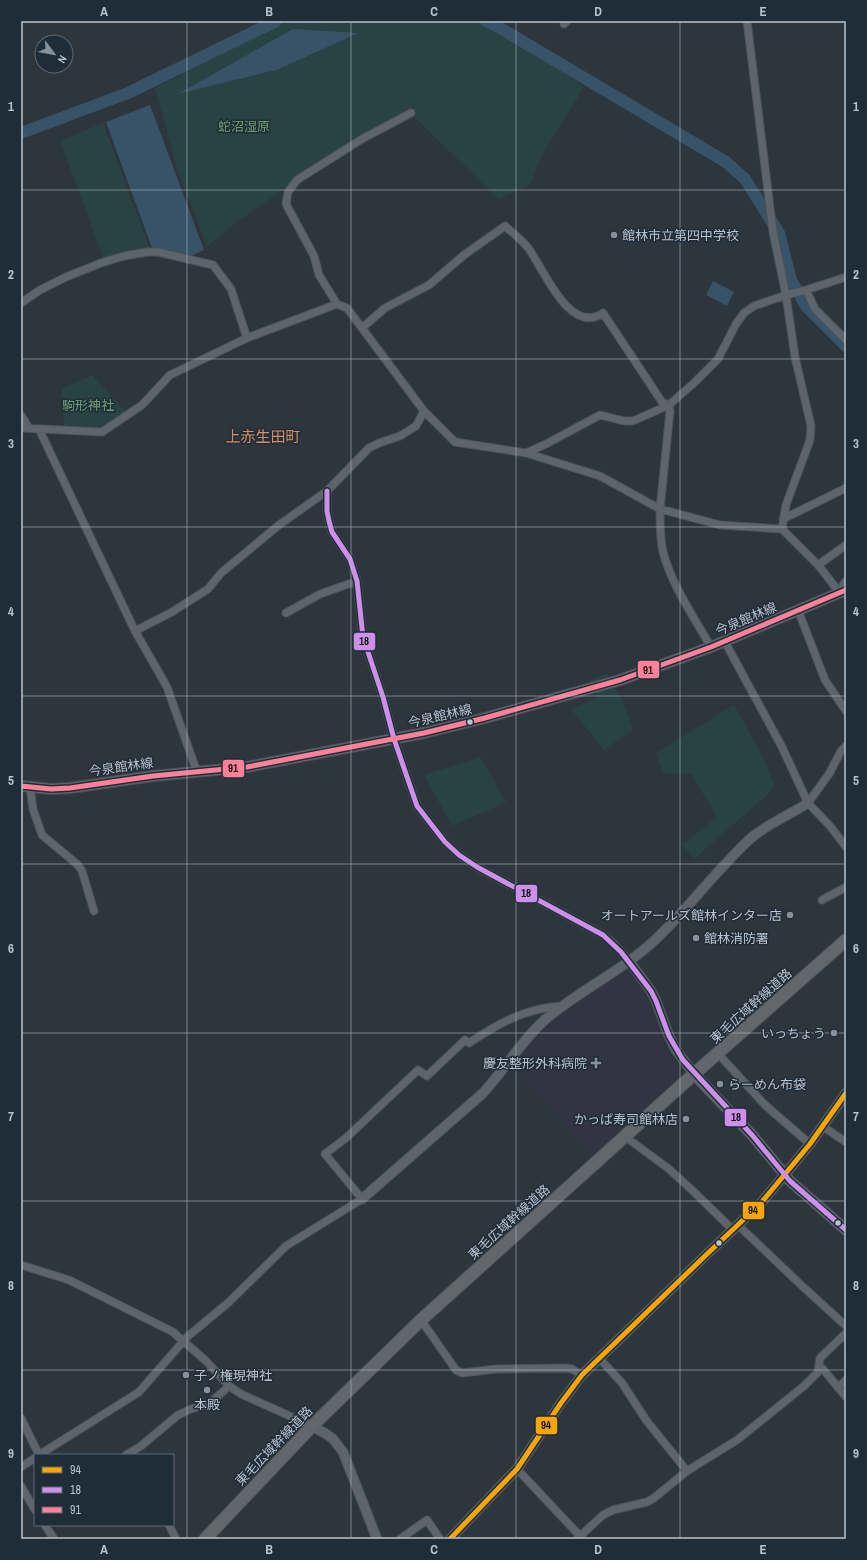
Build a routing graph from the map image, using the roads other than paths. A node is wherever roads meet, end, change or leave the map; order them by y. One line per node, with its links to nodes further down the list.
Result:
1 (747, 21): 5 (street)
2 (410, 113): 7 (street)
3 (846, 277): 4 (street)
4 (806, 290): 5 (street); 10 (street)
5 (786, 295): 11 (street); 21 (street)
6 (21, 303): 9 (street)
7 (337, 304): 8 (street); 9 (street)
8 (362, 328): 11 (street); 12 (street)
9 (247, 338): 16 (street)
10 (846, 340)
11 (669, 405): 17 (street); 20 (street)
12 (424, 411): 17 (street); 19 (street)
13 (21, 415): 15 (street)
14 (21, 428): 15 (street)
15 (29, 428): 16 (street)
16 (39, 429): 29 (street)
17 (526, 453): 20 (street)
18 (846, 488): 21 (street)
19 (327, 490): 25 (street); 29 (street)
20 (660, 509): 22 (street); 31 (street)
21 (783, 519): 22 (street)
22 (782, 529): 24 (street)
23 (846, 545): 24 (street)
24 (818, 565): 26 (street)
25 (357, 581): 28 (street); 33 (street)
26 (844, 589): 27 (main road, 今泉館林線)
27 (798, 610): 30 (main road, 今泉館林線); 32 (street)
28 (286, 613)
29 (135, 630): 35 (street)
30 (725, 642): 31 (main road, 今泉館林線); 37 (street)
31 (711, 647): 33 (main road, 今泉館林線)
32 (846, 711)
33 (394, 739): 35 (main road, 今泉館林線); 44 (street)
34 (846, 746): 37 (street)
35 (197, 772): 36 (main road, 今泉館林線)
36 (25, 787): 41 (street)
37 (808, 803): 38 (street); 44 (street)
38 (846, 846)
39 (846, 887): 40 (street)
40 (822, 900)
41 (94, 911)
42 (846, 940): 47 (highway, 東毛広域幹線道路)
43 (846, 950): 46 (highway, 東毛広域幹線道路)
44 (629, 961): 45 (street); 47 (street)
45 (562, 1006): 54 (street); 54 (street)
46 (723, 1059): 47 (highway, 東毛広域幹線道路); 52 (street)
47 (697, 1077): 50 (highway, 東毛広域幹線道路); 53 (main road); 58 (highway, 東毛広域幹線道路)
48 (846, 1093): 49 (street)
49 (822, 1126): 51 (street); 52 (street)
50 (631, 1141): 55 (street); 58 (highway, 東毛広域幹線道路)
51 (846, 1142)
52 (810, 1144): 53 (street)
53 (784, 1175): 55 (street); 56 (main road)
54 (362, 1199): 61 (street)
55 (735, 1228): 59 (street); 62 (street)
56 (846, 1230)
57 (21, 1265): 61 (street)
58 (423, 1324): 64 (street); 70 (highway, 東毛広域幹線道路)
59 (846, 1326)
60 (846, 1333): 63 (street)
61 (185, 1341): 66 (street); 72 (street)
62 (599, 1358): 64 (street); 77 (street)
63 (820, 1367): 67 (street); 77 (street)
64 (582, 1375): 76 (street)
65 (846, 1380): 67 (street)
66 (229, 1386): 70 (street); 73 (street)
67 (838, 1388): 68 (street)
68 (846, 1397)
69 (21, 1418): 71 (street)
70 (315, 1428): 85 (highway, 東毛広域幹線道路); 86 (highway, 東毛広域幹線道路); 87 (street)
71 (39, 1454)
72 (41, 1454)
73 (128, 1454)
74 (34, 1459): 75 (street)
75 (21, 1467)
76 (517, 1469): 82 (street); 90 (street)
77 (687, 1471): 82 (street)
78 (21, 1486): 79 (street)
79 (34, 1508)
80 (46, 1526): 83 (street)
81 (170, 1526): 84 (street)
82 (578, 1537)
83 (54, 1539)
84 (176, 1539)
85 (205, 1539)
86 (216, 1539)
87 (377, 1539)
88 (400, 1539): 89 (street)
89 (440, 1539)
90 (450, 1539)

